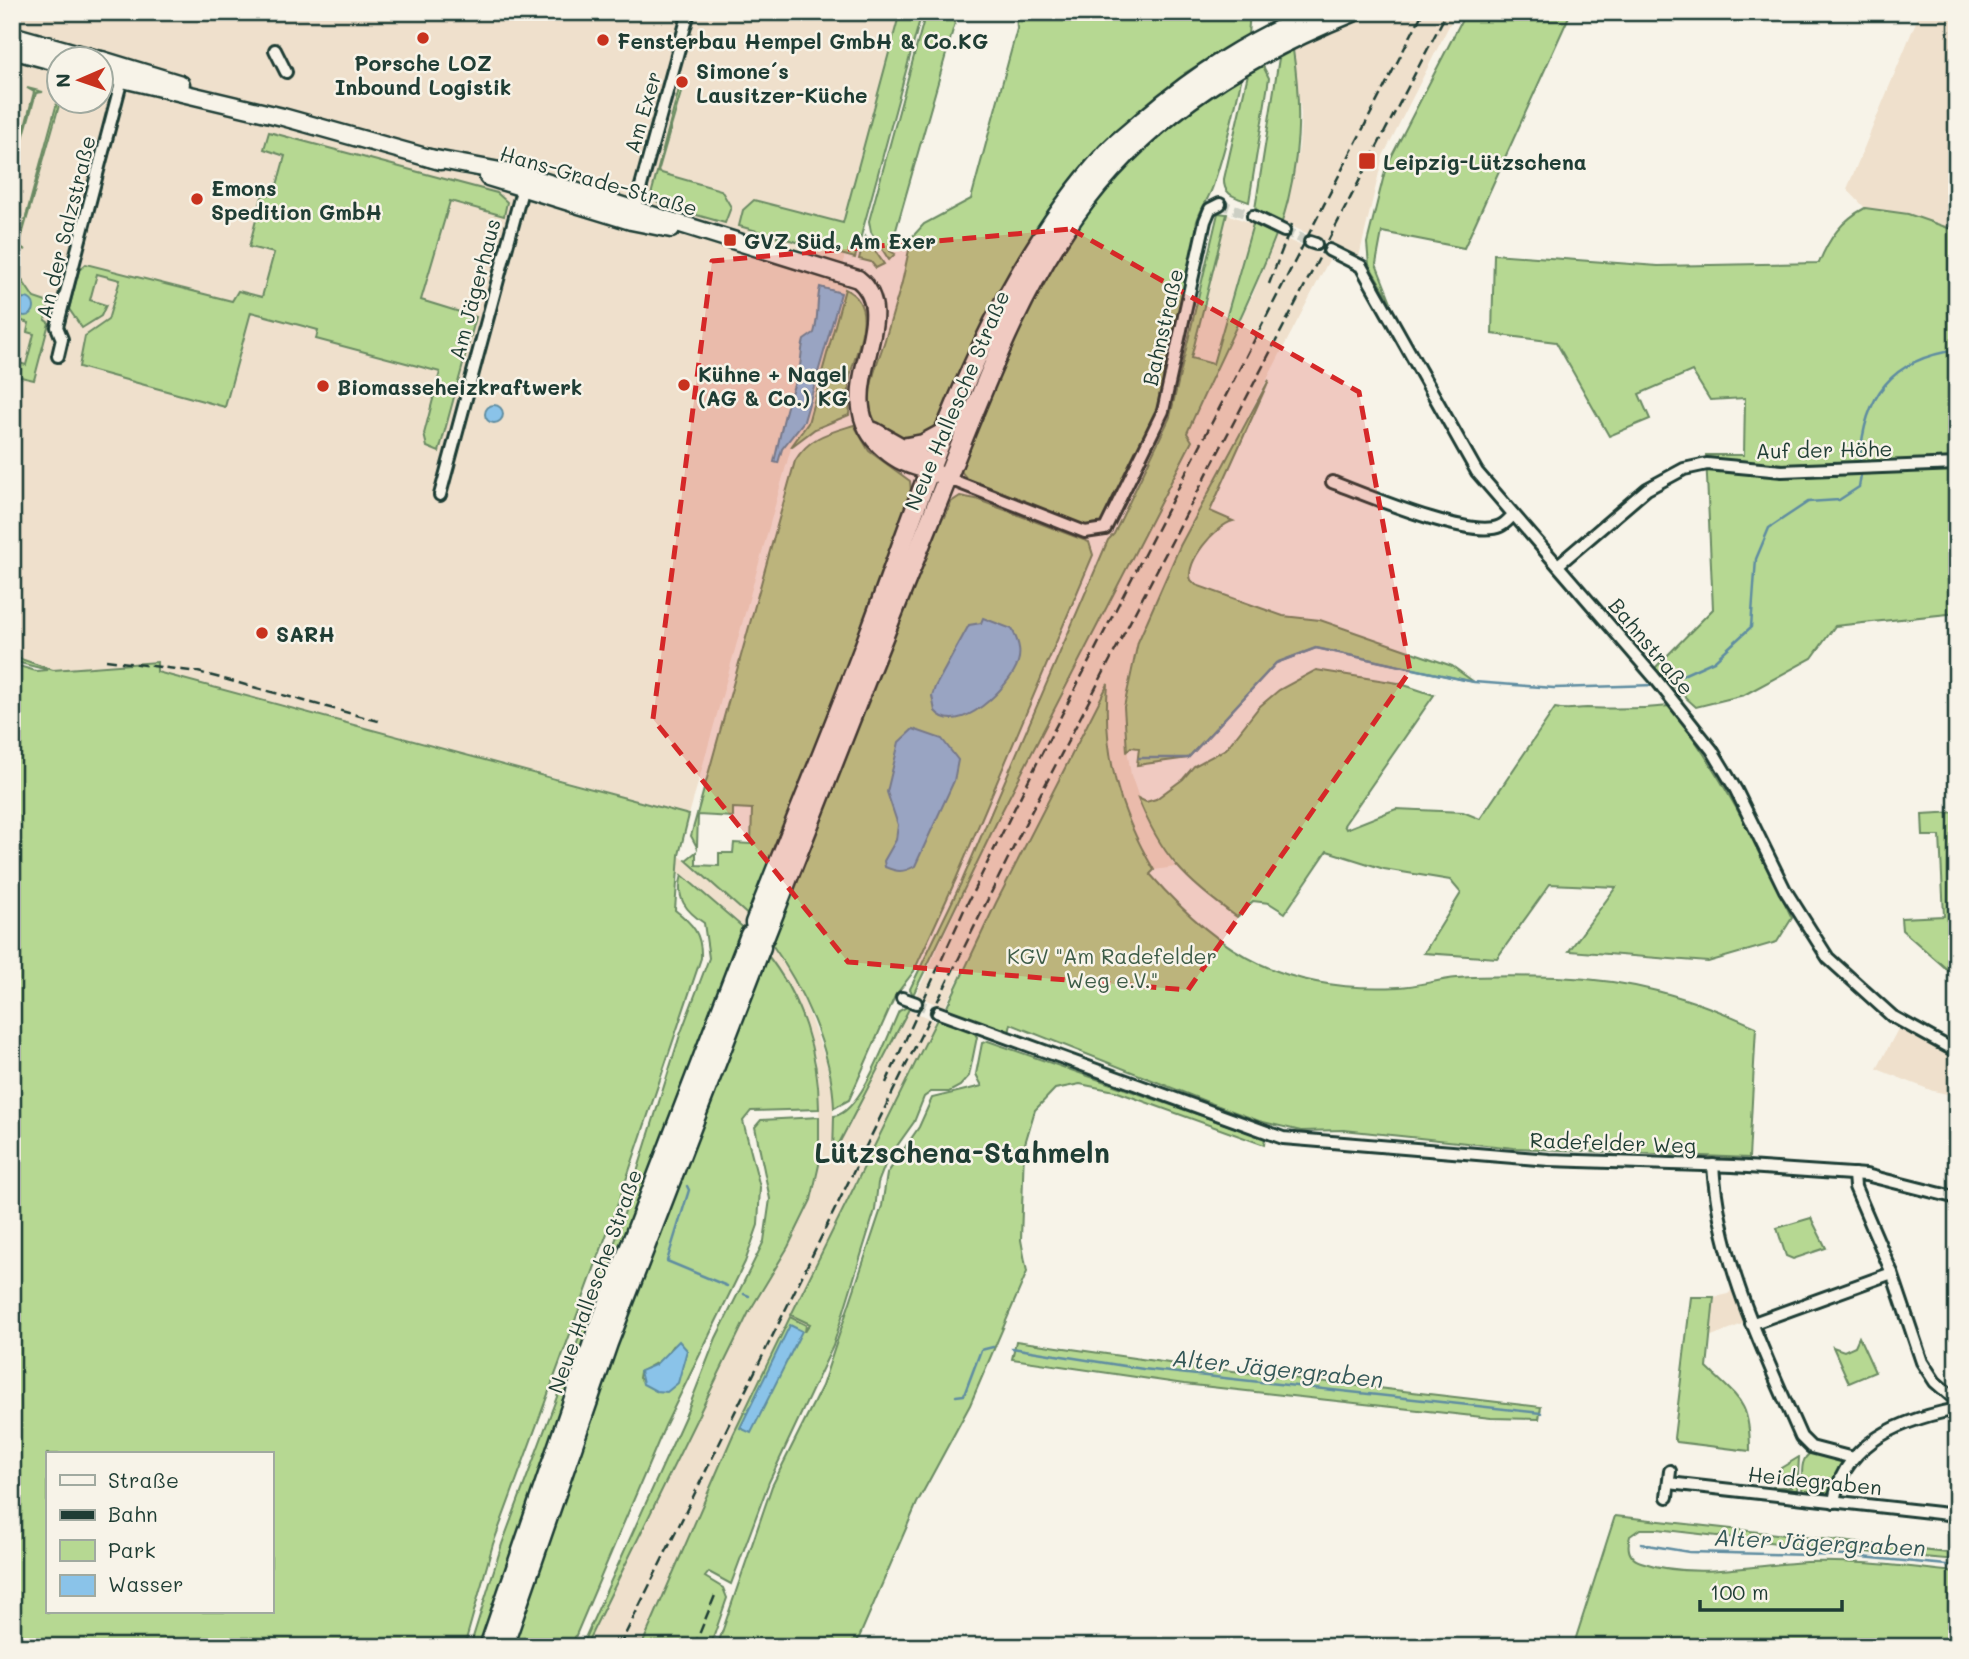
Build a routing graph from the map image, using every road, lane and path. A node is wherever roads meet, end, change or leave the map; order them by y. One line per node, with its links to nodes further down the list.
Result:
1 (689, 12): 16 (street, Am Exer)
2 (1318, 12): 13 (main road, Neue Hallesche Straße)
3 (1353, 12): 13 (main road, Neue Hallesche Straße)
4 (12, 36): 5 (street, Hans-Grade-Straße)
5 (49, 46)
6 (12, 50): 8 (street)
7 (275, 50): 10 (street)
8 (46, 59)
9 (116, 68): 12 (street, Hans-Grade-Straße)
10 (286, 72)
11 (116, 73): 12 (street, Hans-Grade-Straße)
12 (124, 73): 14 (street, Hans-Grade-Straße); 20 (street, An der Salzstraße)
13 (1202, 81): 22 (main road, Neue Hallesche Straße); 25 (main road, Neue Hallesche Straße)
14 (524, 182): 16 (street, Hans-Grade-Straße); 27 (street, Am Jägerhaus)
15 (1220, 204): 25 (street, Bahnstraße)
16 (633, 214): 21 (street, Hans-Grade-Straße)
17 (1253, 216): 18 (street)
18 (1284, 231)
19 (1329, 250): 28 (street, Bahnstraße)
20 (58, 356)
21 (864, 419): 23 (street); 25 (street, Hans-Grade-Straße)
22 (947, 430): 23 (street); 25 (main road, Neue Hallesche Straße)
23 (902, 447): 25 (street)
24 (1957, 464): 29 (street, Auf der Höhe)
25 (939, 475): 30 (main road, Neue Hallesche Straße)
26 (1332, 482): 28 (street)
27 (440, 495)
28 (1513, 515): 29 (street, Bahnstraße)
29 (1558, 565): 34 (street, Bahnstraße)
30 (758, 935): 48 (main road, Neue Hallesche Straße); 49 (main road, Neue Hallesche Straße)
31 (902, 998): 32 (street)
32 (916, 1003)
33 (937, 1012): 35 (street, Radefelder Weg)
34 (1957, 1052)
35 (1713, 1165): 36 (street, Radefelder Weg); 39 (street)
36 (1854, 1174): 37 (street, Radefelder Weg); 38 (street)
37 (1957, 1198)
38 (1892, 1273): 39 (street); 40 (street)
39 (1751, 1324): 42 (street)
40 (1957, 1401)
41 (1957, 1409): 42 (street)
42 (1853, 1458): 46 (street)
43 (1670, 1471): 44 (street)
44 (1669, 1483): 45 (street); 46 (street, Heidegraben)
45 (1667, 1497)
46 (1834, 1502): 47 (street, Heidegraben)
47 (1957, 1515)
48 (489, 1647)
49 (503, 1647)

